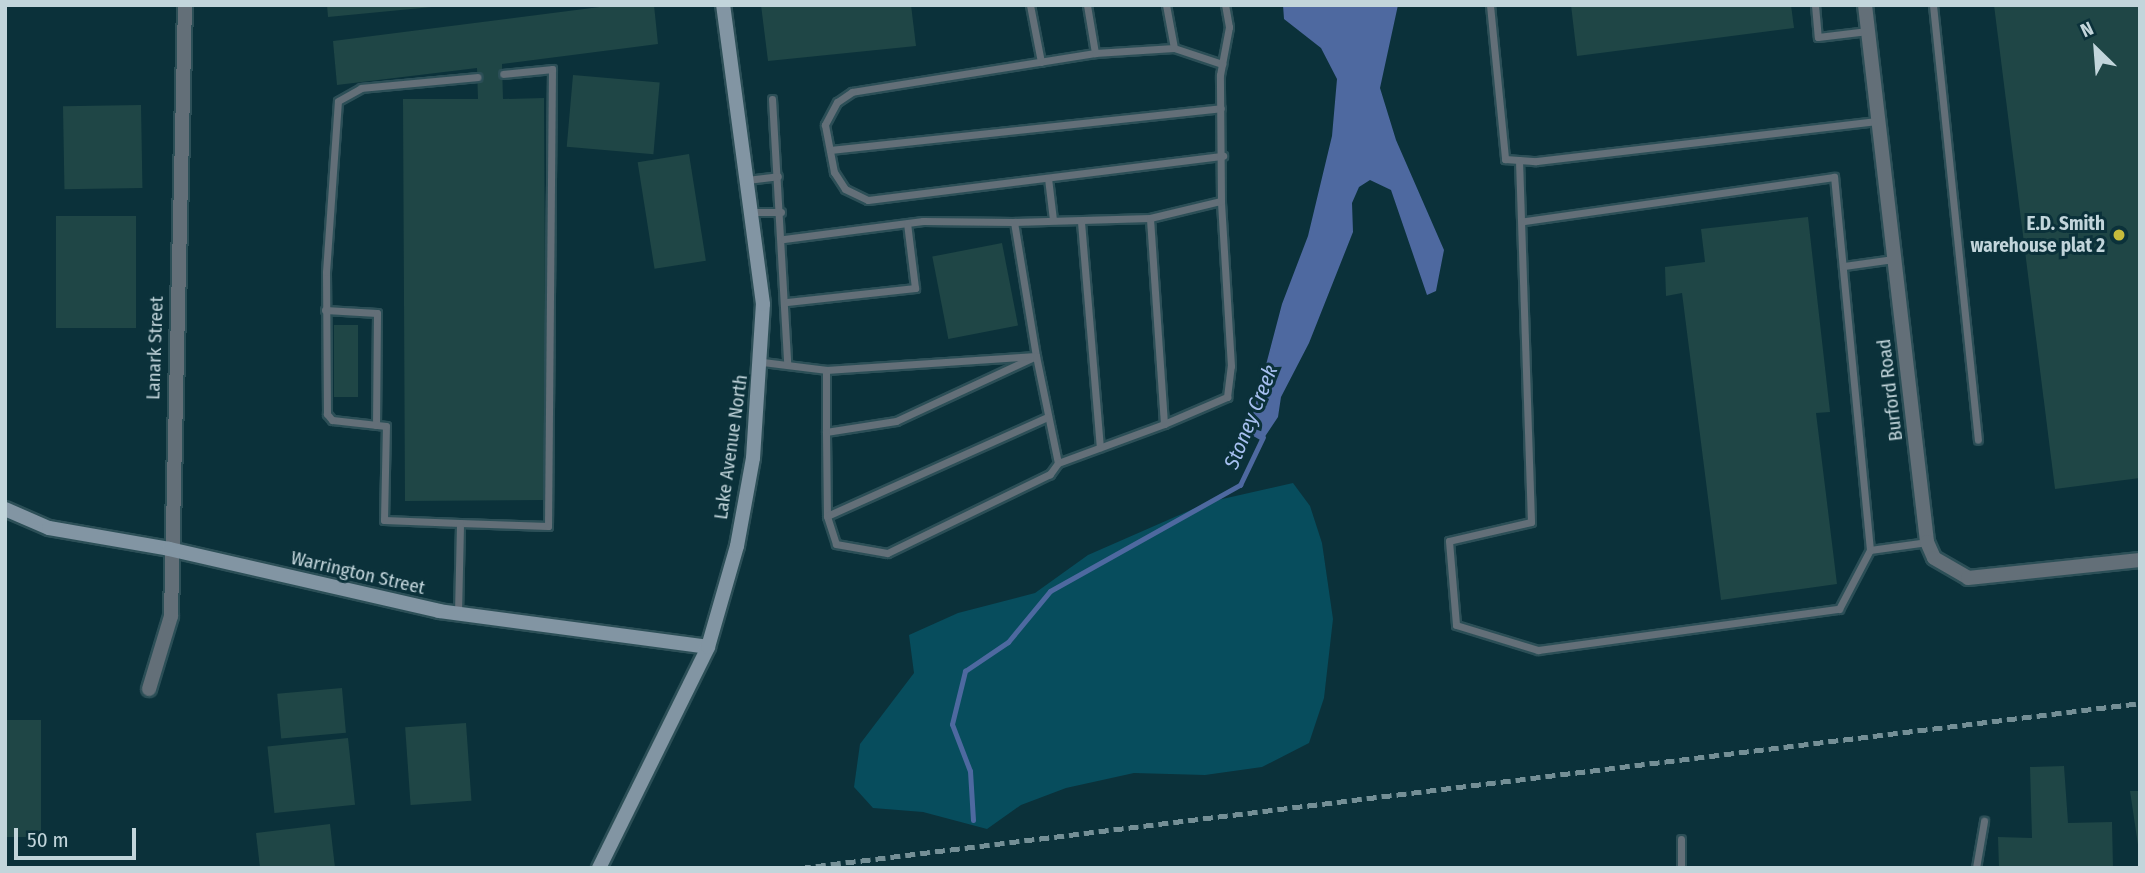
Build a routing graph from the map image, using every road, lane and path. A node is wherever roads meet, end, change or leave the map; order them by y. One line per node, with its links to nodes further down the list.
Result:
1 (185, 5): 56 (street, Lanark Street)
2 (723, 5): 26 (street, Lake Avenue North)
3 (1030, 5): 14 (lane)
4 (1087, 5): 13 (lane)
5 (1166, 5): 12 (lane)
6 (1225, 5): 15 (lane)
7 (1490, 5): 23 (lane)
8 (1815, 5): 11 (lane)
9 (1865, 5): 11 (street, Burford Road)
10 (1933, 5): 49 (lane)
11 (1868, 31): 20 (street, Burford Road)
12 (1174, 48): 13 (lane); 15 (lane)
13 (1095, 53): 14 (lane)
14 (1041, 62): 21 (lane)
15 (1222, 64): 19 (lane)
16 (503, 75): 54 (lane)
17 (477, 77): 40 (lane)
18 (772, 99): 24 (lane)
19 (1221, 108): 21 (lane); 22 (lane)
20 (1878, 121): 23 (lane); 37 (street, Burford Road)
21 (830, 150): 25 (lane)
22 (1223, 156): 25 (lane); 27 (lane)
23 (1519, 160): 32 (lane)
24 (778, 176): 26 (lane); 29 (lane)
25 (1048, 178): 31 (lane)
26 (747, 180): 28 (street, Lake Avenue North)
27 (1221, 201): 30 (lane); 46 (lane)
28 (751, 212): 29 (lane); 42 (street, Lake Avenue North)
29 (781, 212): 36 (lane)
30 (1150, 218): 34 (lane); 46 (lane)
31 (1053, 219): 33 (lane); 34 (lane)
32 (1524, 221): 38 (lane); 57 (lane)
33 (1014, 222): 35 (lane); 41 (lane)
34 (1081, 222): 50 (lane)
35 (906, 223): 36 (lane); 39 (lane)
36 (784, 239): 39 (lane)
37 (1894, 259): 38 (lane); 55 (street, Burford Road)
38 (1844, 266): 57 (lane)
39 (787, 302): 43 (lane)
40 (325, 310): 47 (lane); 47 (lane)
41 (1037, 356): 44 (lane); 45 (lane); 48 (lane)
42 (762, 362): 43 (lane); 60 (street, Lake Avenue North)
43 (786, 363): 44 (lane)
44 (826, 370): 48 (lane)
45 (1047, 416): 51 (lane); 53 (lane)
46 (1164, 424): 50 (lane)
47 (376, 425): 54 (lane)
48 (826, 432): 53 (lane)
49 (1978, 440)
50 (1101, 447): 51 (lane)
51 (1058, 463): 53 (lane)
52 (5, 509): 56 (street, Warrington Street)
53 (827, 516)
54 (460, 523): 59 (lane)
55 (1927, 541): 57 (lane); 58 (street, Burford Road)
56 (169, 549): 59 (street, Warrington Street); 61 (street, Lanark Street)
57 (1870, 550)
58 (2140, 560)
59 (458, 614): 60 (street, Warrington Street)
60 (708, 647): 64 (street, Lake Avenue North)
61 (149, 689)
62 (1984, 821): 66 (lane)
63 (1681, 839): 65 (lane)
64 (600, 868)
65 (1681, 868)
66 (1976, 868)

